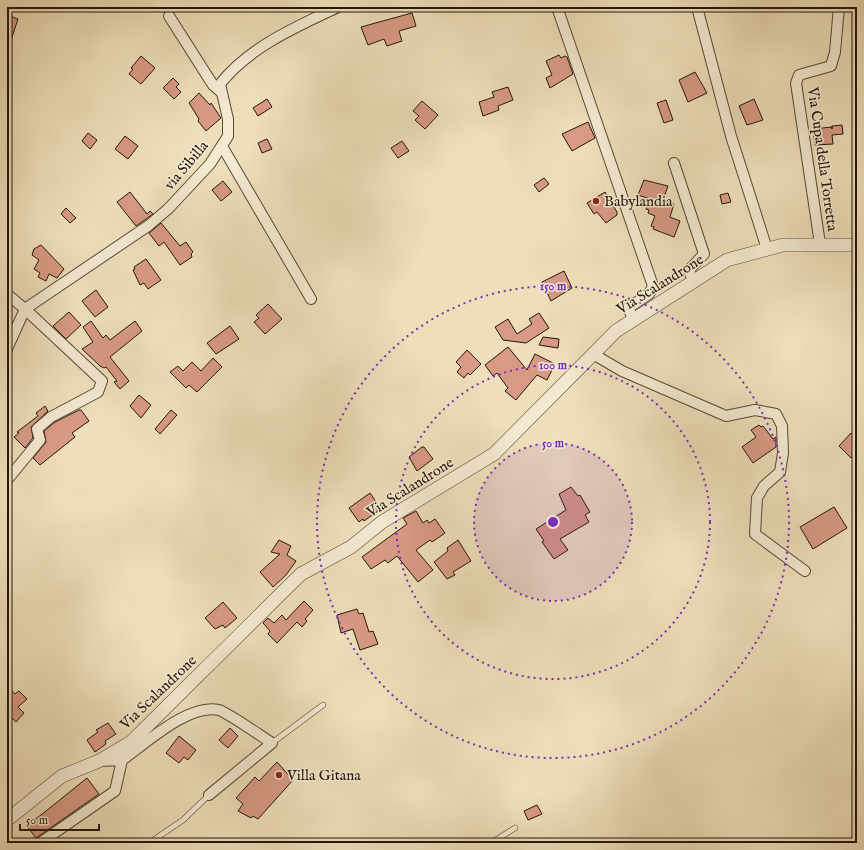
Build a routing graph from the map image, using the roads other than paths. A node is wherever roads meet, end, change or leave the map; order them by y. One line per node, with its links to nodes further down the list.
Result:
1 (338, 7): 6 (street)
2 (557, 7): 16 (street)
3 (697, 7): 11 (street)
4 (840, 7): 9 (street, Via Cupa della Torretta)
5 (169, 16): 6 (street)
6 (221, 92): 7 (street, via Sibilla)
7 (222, 146): 14 (street); 15 (street, via Sibilla)
8 (674, 163): 12 (street)
9 (820, 244): 10 (street, Via Scalandrone); 11 (street, Via Scalandrone)
10 (857, 245)
11 (767, 249): 12 (street, Via Scalandrone)
12 (693, 282): 16 (street, Via Scalandrone)
13 (7, 294): 15 (street)
14 (311, 298)
15 (25, 309): 17 (street); 19 (street)
16 (634, 320): 18 (street, Via Scalandrone)
17 (7, 349)
18 (593, 354): 20 (street); 24 (street, Via Scalandrone)
19 (7, 480)
20 (805, 571)
21 (323, 705): 22 (lane)
22 (272, 743): 23 (street); 25 (street)
23 (122, 760): 24 (street); 28 (street)
24 (99, 761): 26 (street, Via Scalandrone)
25 (209, 795): 29 (lane)
26 (7, 820)
27 (515, 828): 30 (lane)
28 (40, 843)
29 (149, 843)
30 (491, 843)

